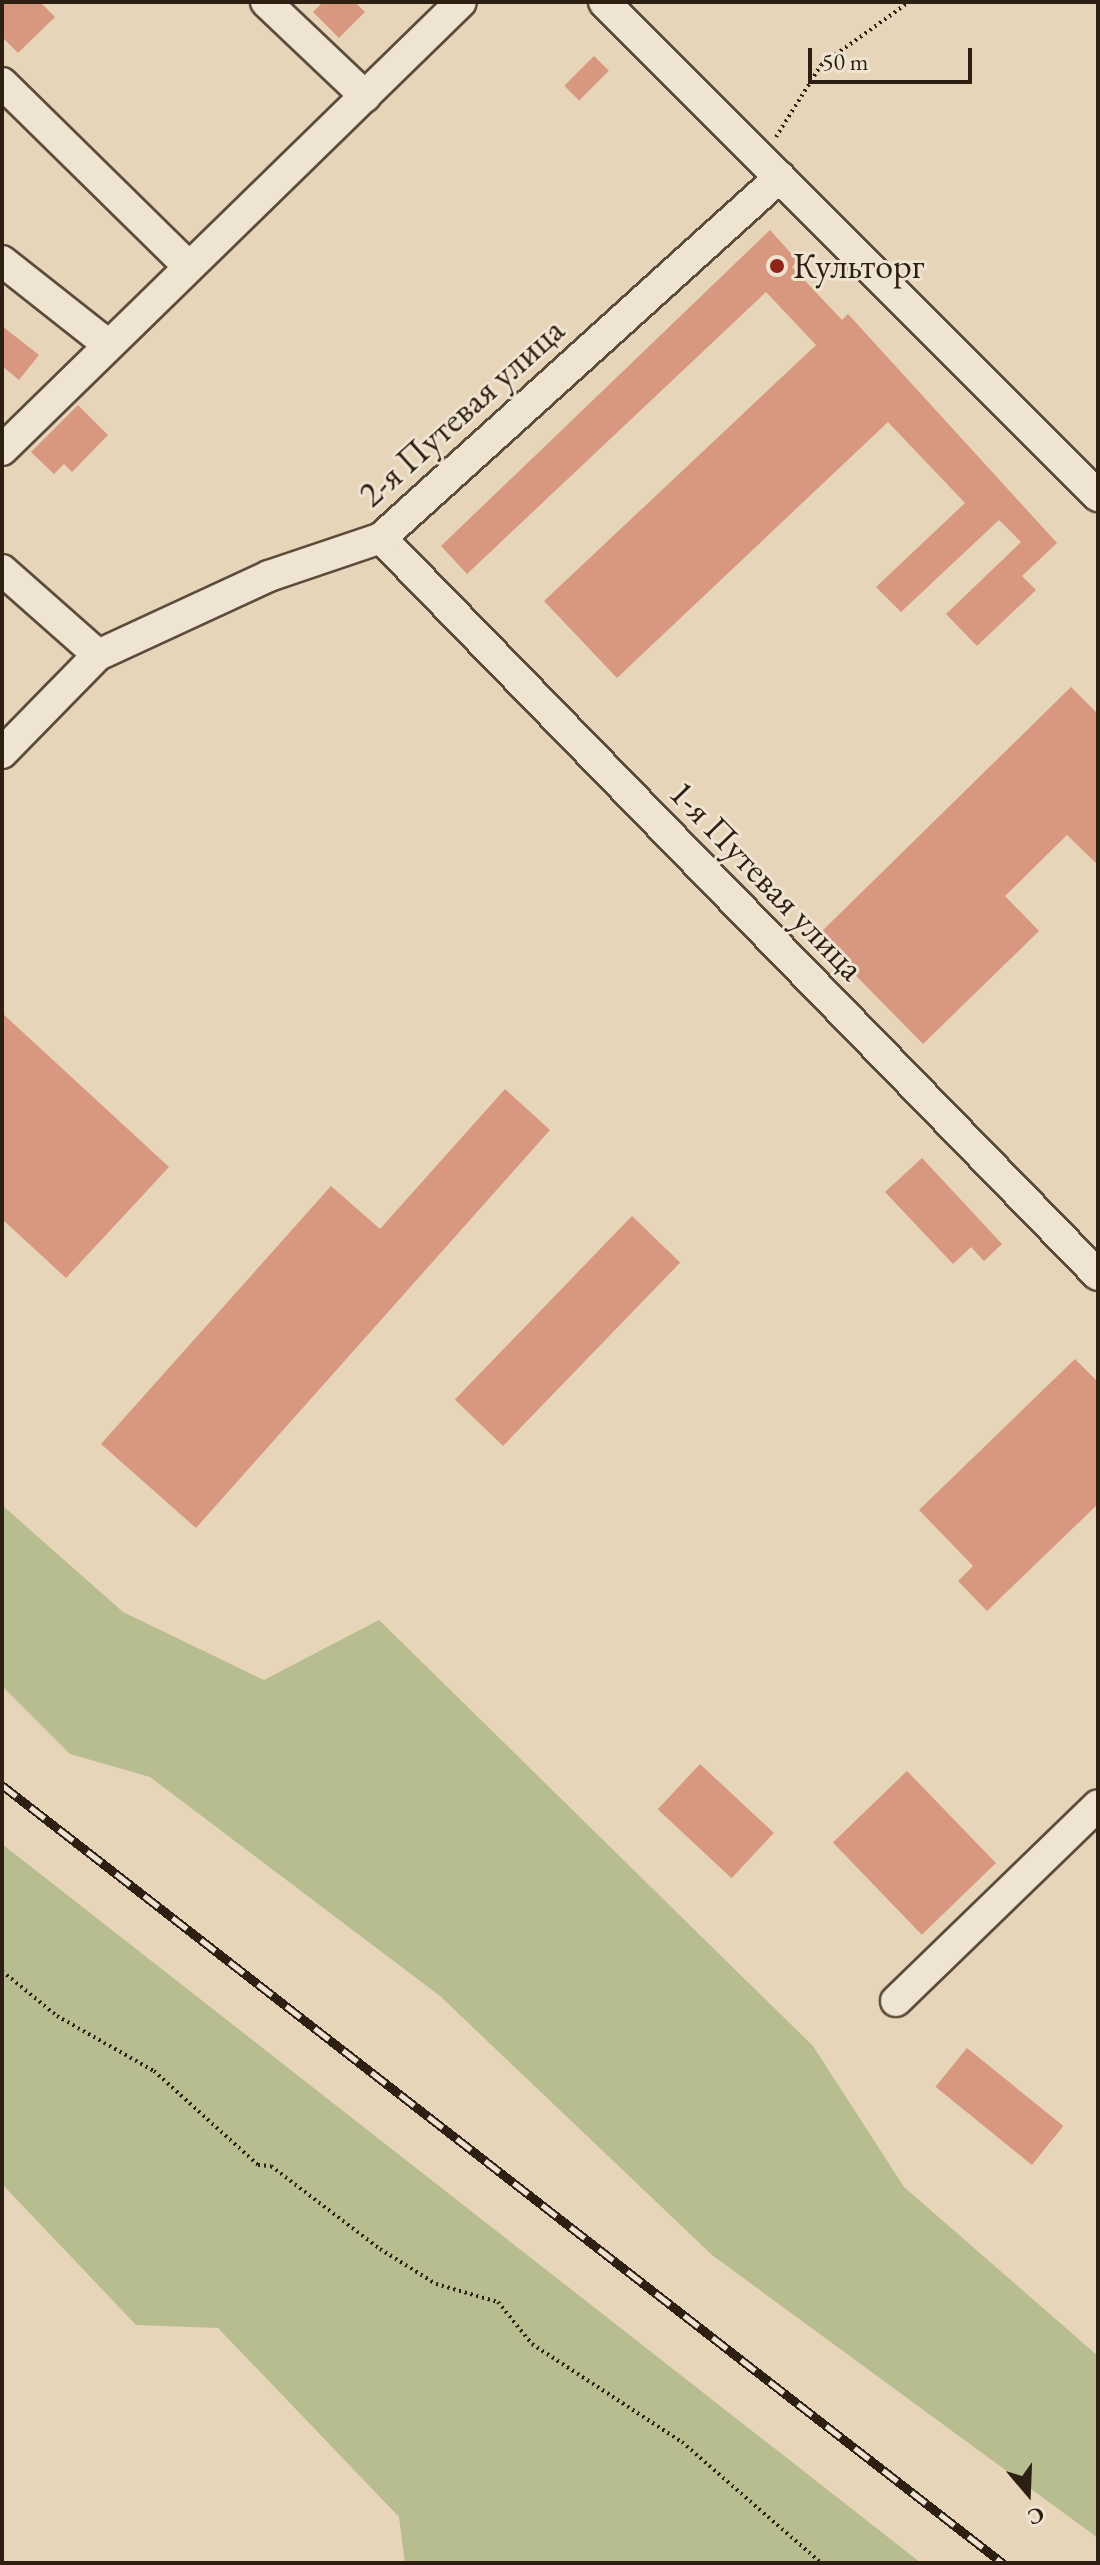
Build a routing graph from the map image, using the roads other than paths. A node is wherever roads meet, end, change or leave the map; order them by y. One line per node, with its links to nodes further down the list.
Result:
1 (266, 2): 5 (street)
2 (461, 2): 5 (street)
3 (604, 2): 6 (street)
4 (2, 83): 8 (street)
5 (365, 96): 8 (street)
6 (771, 168): 11 (street); 12 (street, 2-я Путевая улица)
7 (2, 261): 9 (street)
8 (188, 266): 9 (street)
9 (107, 344): 10 (street)
10 (2, 450)
11 (1098, 496)
12 (381, 538): 14 (street, 2-я Путевая улица); 16 (street, 1-я Путевая улица)
13 (2, 570): 14 (street)
14 (98, 655): 15 (street, 2-я Путевая улица)
15 (2, 753)
16 (1098, 1275)
17 (1098, 1805): 18 (street)
18 (896, 2001)

